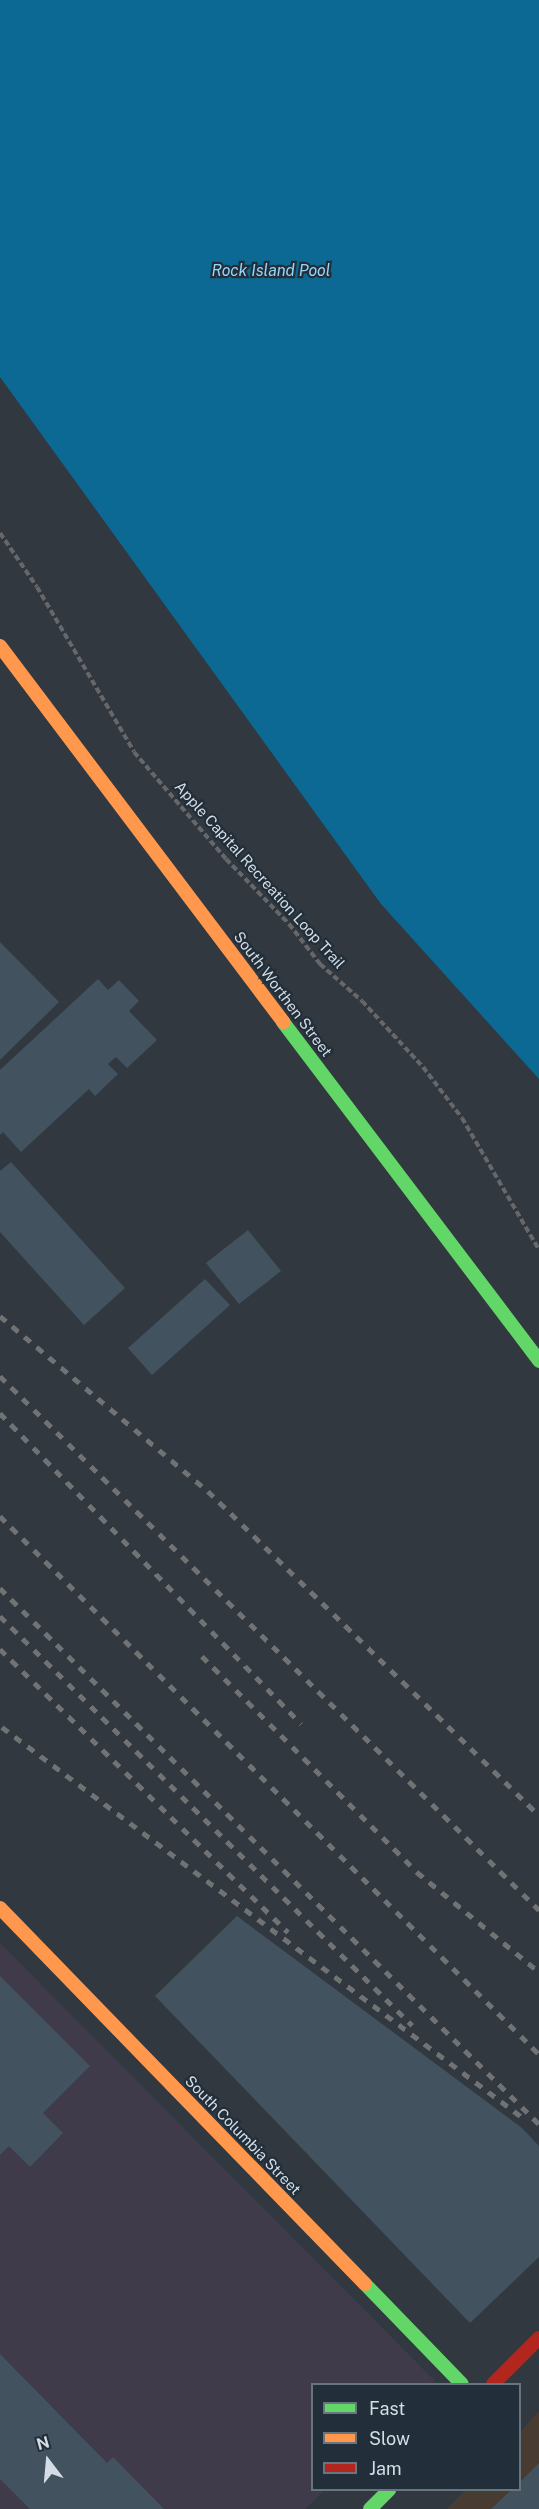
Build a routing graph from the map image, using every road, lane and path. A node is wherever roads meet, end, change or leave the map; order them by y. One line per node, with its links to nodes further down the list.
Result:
1 (0, 533): 3 (path, Apple Capital Recreation Loop Trail)
2 (0, 646): 4 (street, South Worthen Street)
3 (539, 1250)
4 (539, 1361)
5 (0, 1908): 7 (street, South Columbia Street)
6 (539, 2338): 8 (street)
7 (460, 2383)
8 (495, 2383)
9 (388, 2491): 10 (street)
10 (370, 2509)

